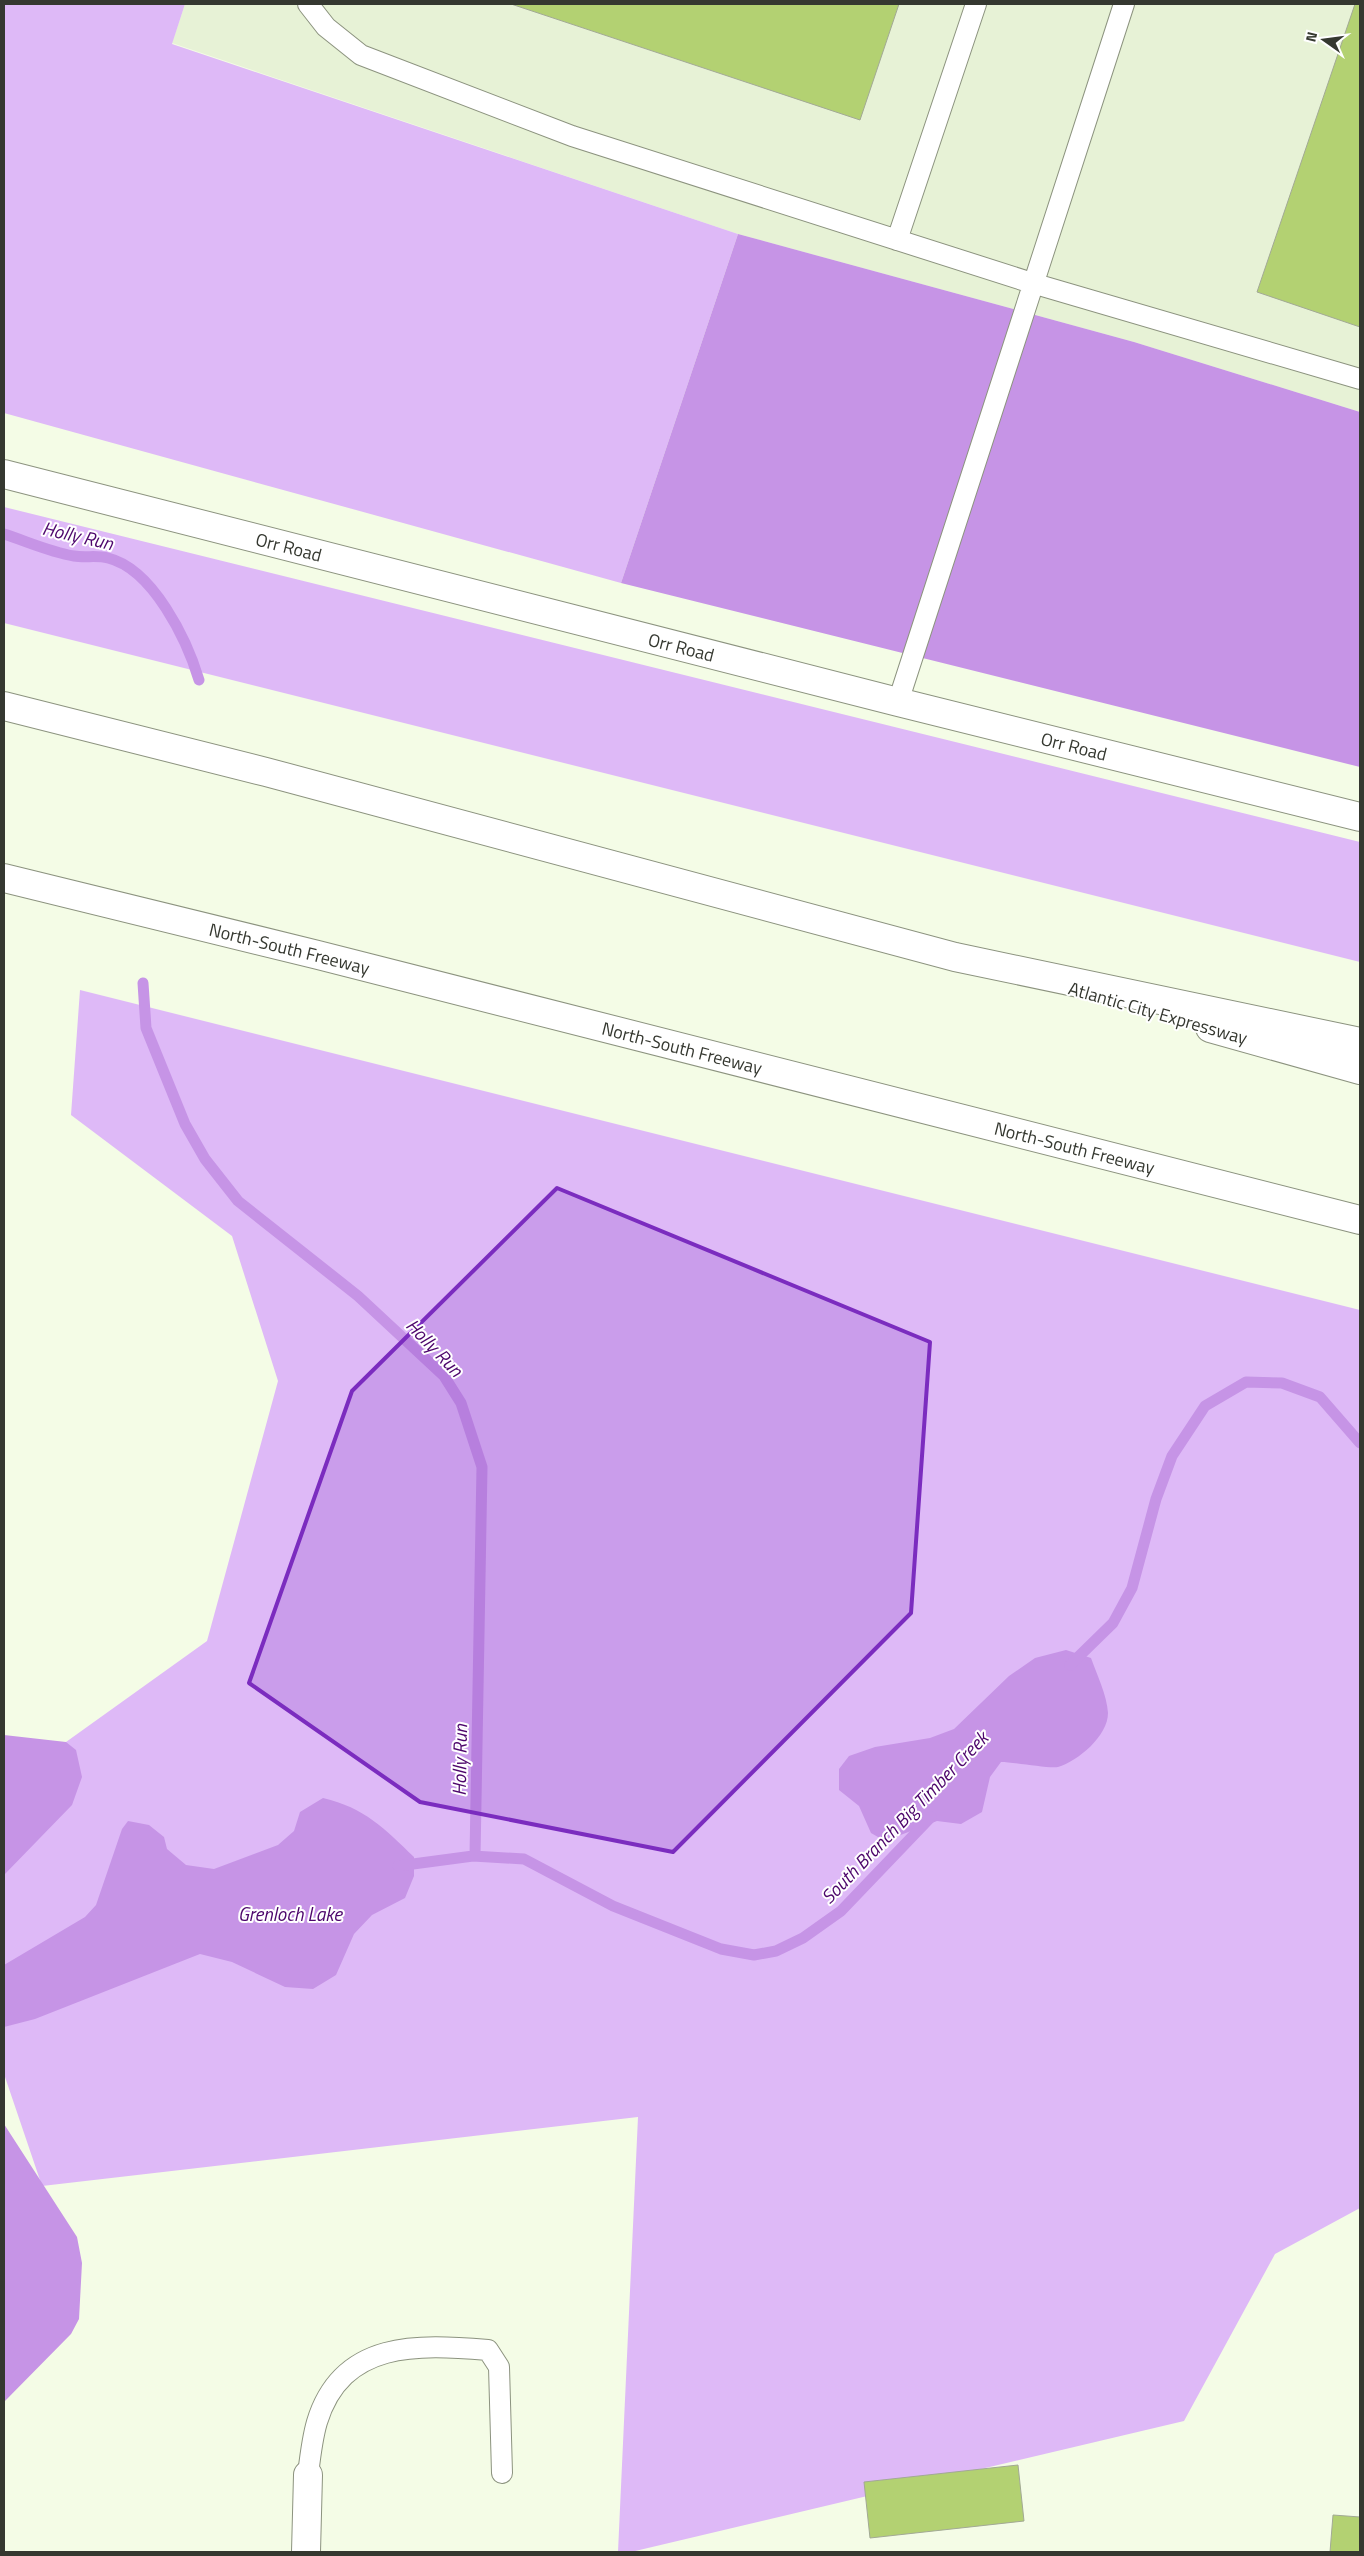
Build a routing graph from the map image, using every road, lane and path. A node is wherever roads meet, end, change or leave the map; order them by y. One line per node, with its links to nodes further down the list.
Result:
1 (308, 4): 4 (lane)
2 (976, 4): 4 (lane)
3 (1124, 4): 5 (lane)
4 (897, 240): 5 (lane)
5 (1032, 283): 6 (lane); 8 (lane)
6 (1360, 379)
7 (4, 474): 8 (main road, Orr Road)
8 (898, 702): 10 (main road, Orr Road)
9 (4, 706): 12 (main road)
10 (1360, 817)
11 (4, 878): 15 (main road, North-South Freeway)
12 (955, 957): 13 (main road); 14 (main road, Atlantic City Expressway)
13 (1360, 1042)
14 (1360, 1070)
15 (1360, 1220)
16 (502, 2473): 17 (lane)
17 (308, 2475): 18 (main road)
18 (306, 2552)

